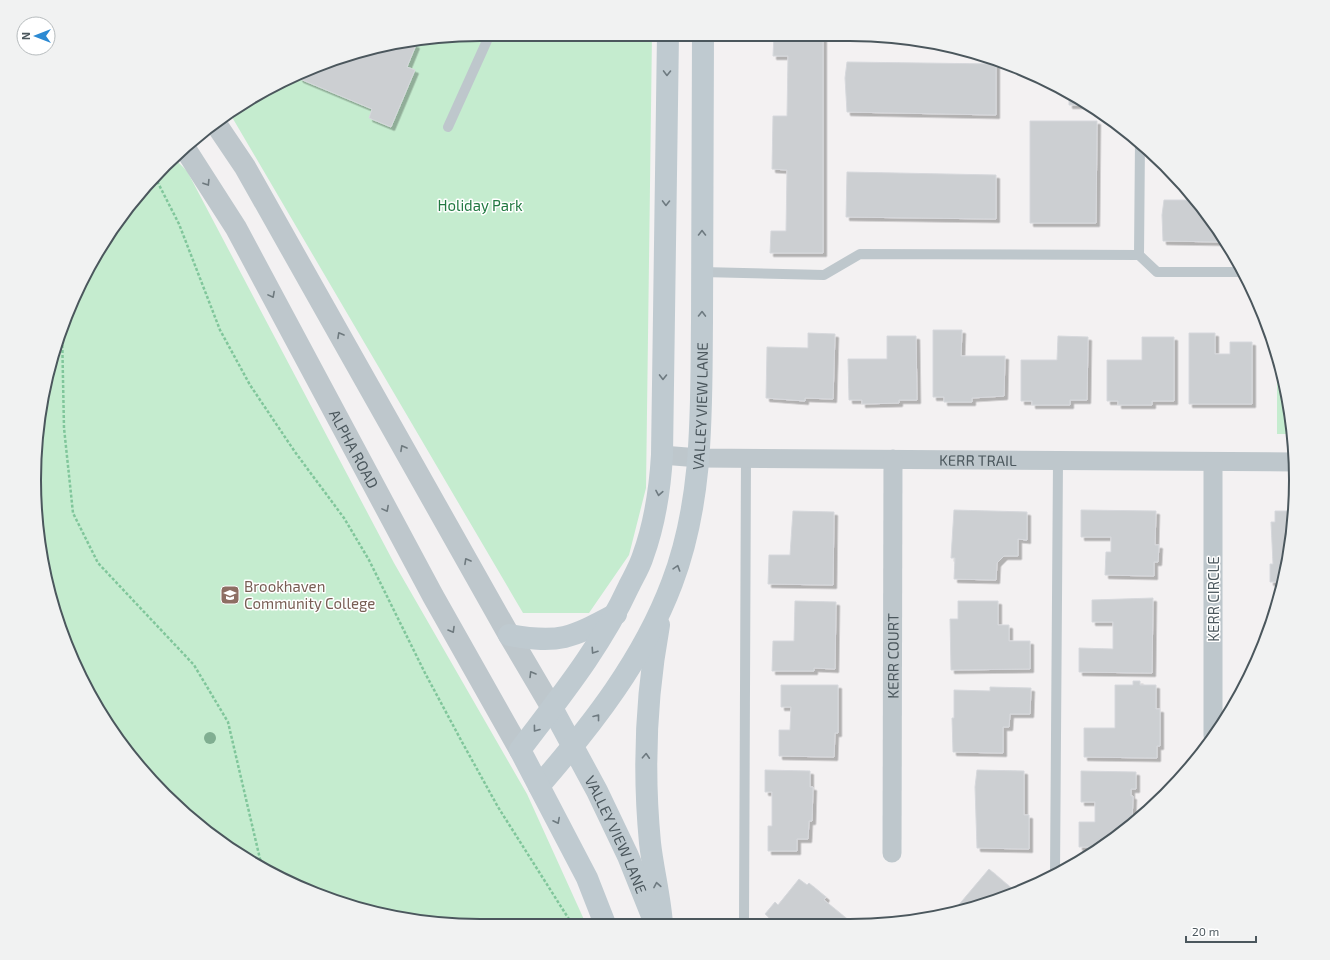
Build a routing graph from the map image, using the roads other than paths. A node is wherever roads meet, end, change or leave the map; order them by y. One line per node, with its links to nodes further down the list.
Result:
1 (487, 41): 4 (lane)
2 (668, 41): 11 (main road, one-way to 11)
3 (703, 41): 9 (main road, VALLEY VIEW LANE, one-way to 3)
4 (448, 127)
5 (219, 128): 20 (street, one-way to 5)
6 (1140, 151): 8 (lane)
7 (188, 153): 24 (street, ALPHA ROAD, one-way to 24)
8 (1139, 255): 9 (lane); 10 (lane)
9 (702, 272): 12 (main road, VALLEY VIEW LANE, one-way to 9)
10 (1236, 272)
11 (662, 455): 12 (street, KERR TRAIL); 19 (main road, one-way to 19)
12 (700, 458): 13 (street, KERR TRAIL); 18 (main road, VALLEY VIEW LANE, one-way to 12)
13 (746, 458): 14 (street, KERR TRAIL); 31 (lane)
14 (893, 459): 15 (street, KERR TRAIL); 26 (street, KERR COURT)
15 (1058, 461): 16 (street, KERR TRAIL); 27 (lane)
16 (1213, 462): 17 (street, KERR TRAIL); 22 (street, KERR CIRCLE)
17 (1288, 462)
18 (663, 604): 23 (main road, VALLEY VIEW LANE, one-way to 18); 30 (main road, one-way to 18)
19 (616, 614): 20 (main road); 21 (main road, one-way to 21)
20 (509, 635): 21 (street, one-way to 20)
21 (552, 708): 23 (main road, VALLEY VIEW LANE); 24 (main road, one-way to 24)
22 (1213, 727)
23 (573, 748): 25 (main road, VALLEY VIEW LANE); 29 (main road, VALLEY VIEW LANE)
24 (520, 750): 25 (main road)
25 (539, 786): 28 (main road, one-way to 28)
26 (892, 853)
27 (1055, 868)
28 (602, 919)
29 (653, 919)
30 (662, 919)
31 (744, 919)

